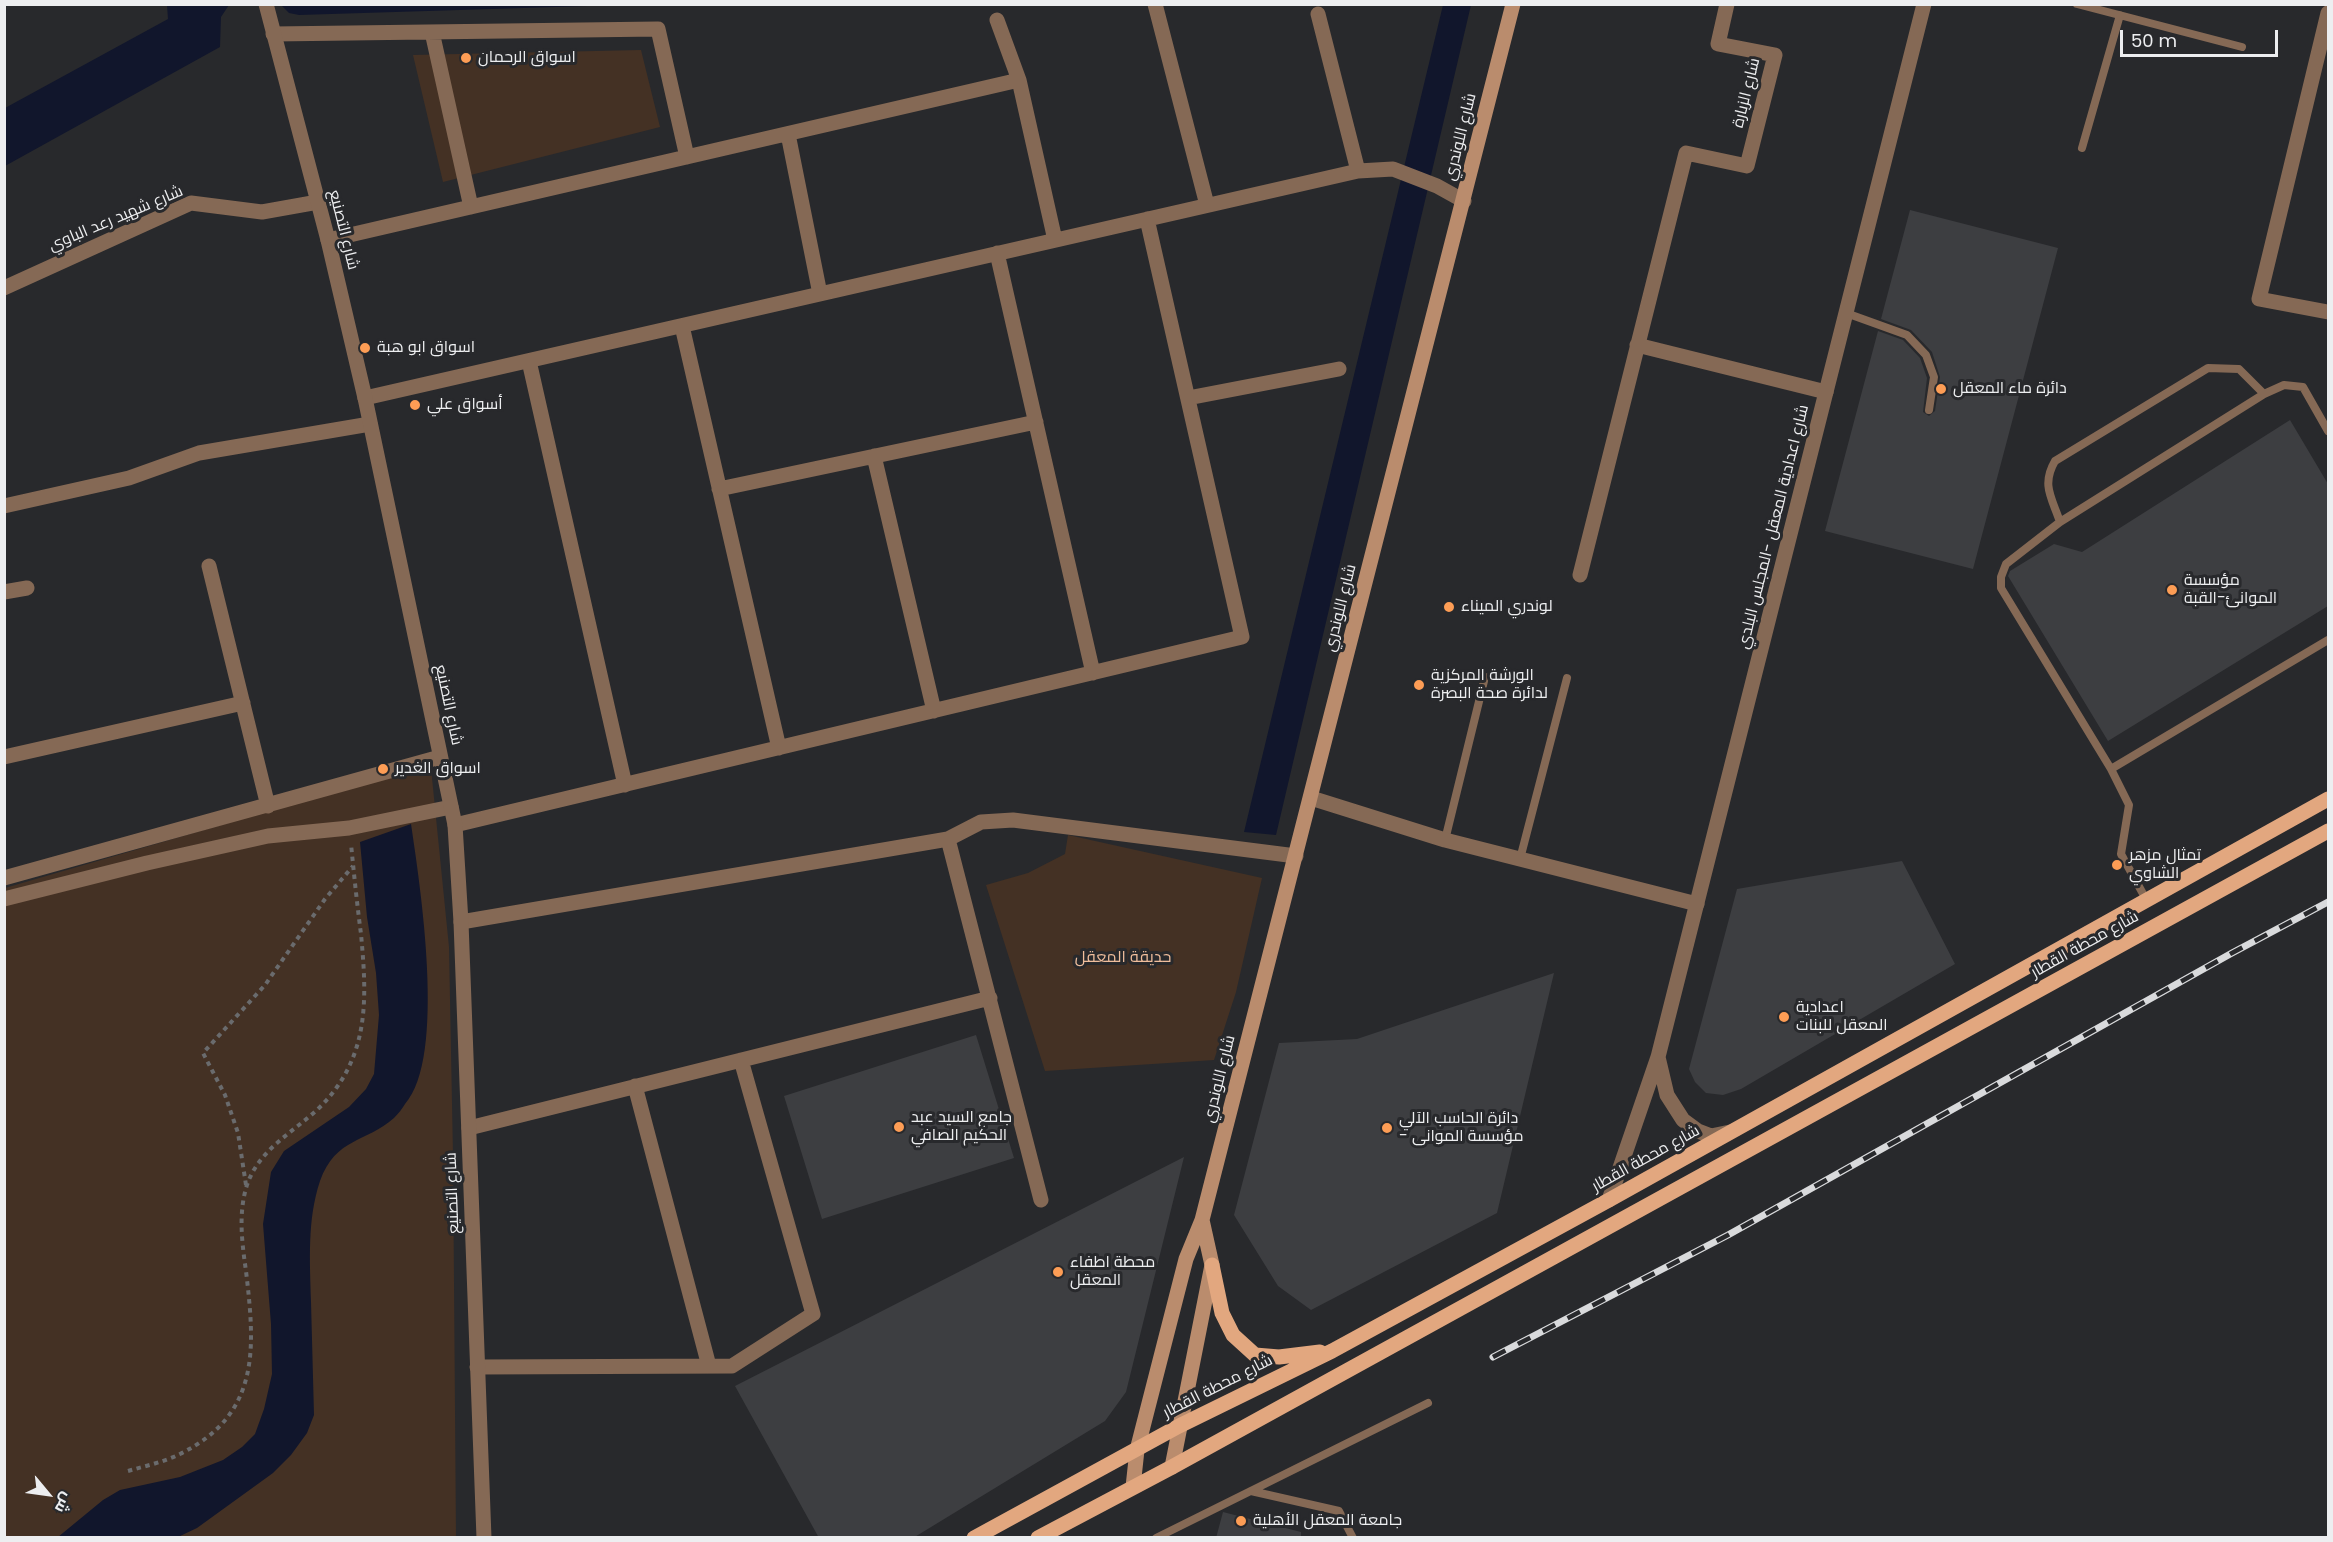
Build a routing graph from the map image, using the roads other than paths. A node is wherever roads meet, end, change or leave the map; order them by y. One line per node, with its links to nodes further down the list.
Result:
1 (266, 4): 12 (street, شارع التصنيع)
2 (1155, 4): 21 (street)
3 (1513, 4): 19 (main road, شارع اللوندري)
4 (1727, 4): 32 (street, شارع الزبارة)
5 (1924, 4): 30 (street, شارع اعدادية المعقل -المجلس البلدي)
6 (2077, 4): 9 (lane)
7 (2328, 13): 29 (street)
8 (1318, 14): 18 (street)
9 (2120, 15): 13 (lane); 16 (lane)
10 (997, 20): 14 (street)
11 (432, 32): 12 (street); 17 (street); 22 (street)
12 (273, 33): 20 (street, شارع التصنيع)
13 (2242, 47)
14 (1018, 80): 15 (street); 25 (street)
15 (788, 134): 17 (street); 28 (street)
16 (2082, 148)
17 (687, 157): 22 (street)
18 (1358, 171): 19 (street); 21 (street)
19 (1464, 201): 62 (main road, شارع اللوندري)
20 (318, 202): 24 (street, شارع التصنيع); 27 (street, شارع شهيد رعد الباوي)
21 (1207, 205): 23 (street)
22 (471, 207): 24 (street)
23 (1147, 219): 25 (street); 38 (street)
24 (328, 240): 37 (street, شارع التصنيع)
25 (1055, 240): 26 (street)
26 (997, 253): 28 (street); 40 (street)
27 (4, 288)
28 (820, 294): 31 (street)
29 (2328, 312)
30 (1846, 313): 35 (street, شارع اعدادية المعقل -المجلس البلدي); 39 (lane)
31 (682, 326): 33 (street); 44 (street)
32 (1637, 345): 35 (street); 48 (street)
33 (529, 361): 37 (street); 61 (street)
34 (1339, 369): 38 (street)
35 (1826, 392): 75 (street, شارع اعدادية المعقل -المجلس البلدي)
36 (2264, 394): 42 (lane); 46 (lane); 46 (lane)
37 (364, 398): 41 (street, شارع التصنيع)
38 (1188, 398): 52 (street)
39 (1929, 410)
40 (1036, 422): 43 (street); 52 (street)
41 (370, 424): 45 (street); 59 (street, شارع التصنيع)
42 (2328, 431)
43 (874, 456): 44 (street); 56 (street)
44 (719, 489): 57 (street)
45 (4, 506)
46 (2060, 522): 60 (lane)
47 (209, 566): 55 (street)
48 (1580, 575)
49 (27, 588): 50 (street)
50 (4, 592)
51 (2328, 640): 60 (lane)
52 (1093, 673): 56 (street)
53 (1485, 676): 69 (lane)
54 (1567, 678): 71 (lane)
55 (243, 703): 58 (street); 64 (street)
56 (934, 711): 57 (street)
57 (779, 748): 61 (street)
58 (4, 757)
59 (440, 757): 64 (street); 65 (street, شارع التصنيع)
60 (2110, 769): 74 (lane)
61 (625, 784): 66 (street)
62 (1311, 798): 69 (street); 70 (main road, شارع اللوندري)
63 (2328, 799): 74 (main road, شارع محطة القطار)
64 (268, 806): 72 (street)
65 (451, 807): 66 (street, شارع التصنيع); 73 (street)
66 (455, 825): 76 (street, شارع التصنيع)
67 (2328, 831): 93 (main road, شارع محطة القطار)
68 (948, 839): 70 (street); 76 (street); 77 (street)
69 (1445, 840): 71 (street)
70 (1296, 856): 85 (main road, شارع اللوندري)
71 (1520, 859): 75 (street)
72 (4, 878)
73 (4, 899)
74 (2147, 901): 82 (main road, شارع محطة القطار)
75 (1697, 904): 78 (street, شارع اعدادية المعقل -المجلس البلدي)
76 (461, 922): 81 (street, شارع التصنيع)
77 (990, 998): 79 (street); 83 (street)
78 (1658, 1058): 82 (street); 84 (street, شارع اعدادية المعقل -المجلس البلدي)
79 (741, 1060): 80 (street); 88 (street)
80 (635, 1086): 81 (street); 88 (street)
81 (469, 1128): 89 (street, شارع التصنيع)
82 (1735, 1131): 84 (main road, شارع محطة القطار)
83 (1041, 1200)
84 (1609, 1200): 87 (main road, شارع محطة القطار)
85 (1202, 1220): 86 (main road); 92 (main road, شارع اللوندري)
86 (1212, 1265): 87 (main road); 91 (main road)
87 (1332, 1351): 91 (main road, شارع محطة القطار)
88 (709, 1366): 89 (street)
89 (477, 1367): 96 (street, شارع التصنيع)
90 (1428, 1403): 95 (lane)
91 (1179, 1426): 92 (main road, شارع محطة القطار); 93 (main road)
92 (1137, 1450): 94 (main road, شارع اللوندري); 97 (main road, شارع محطة القطار)
93 (1172, 1467): 94 (main road, شارع محطة القطار)
94 (1133, 1487): 98 (main road, شارع محطة القطار)
95 (1251, 1491): 99 (lane); 100 (lane)
96 (484, 1538)
97 (974, 1538)
98 (1038, 1538)
99 (1156, 1538)
100 (1353, 1538)

